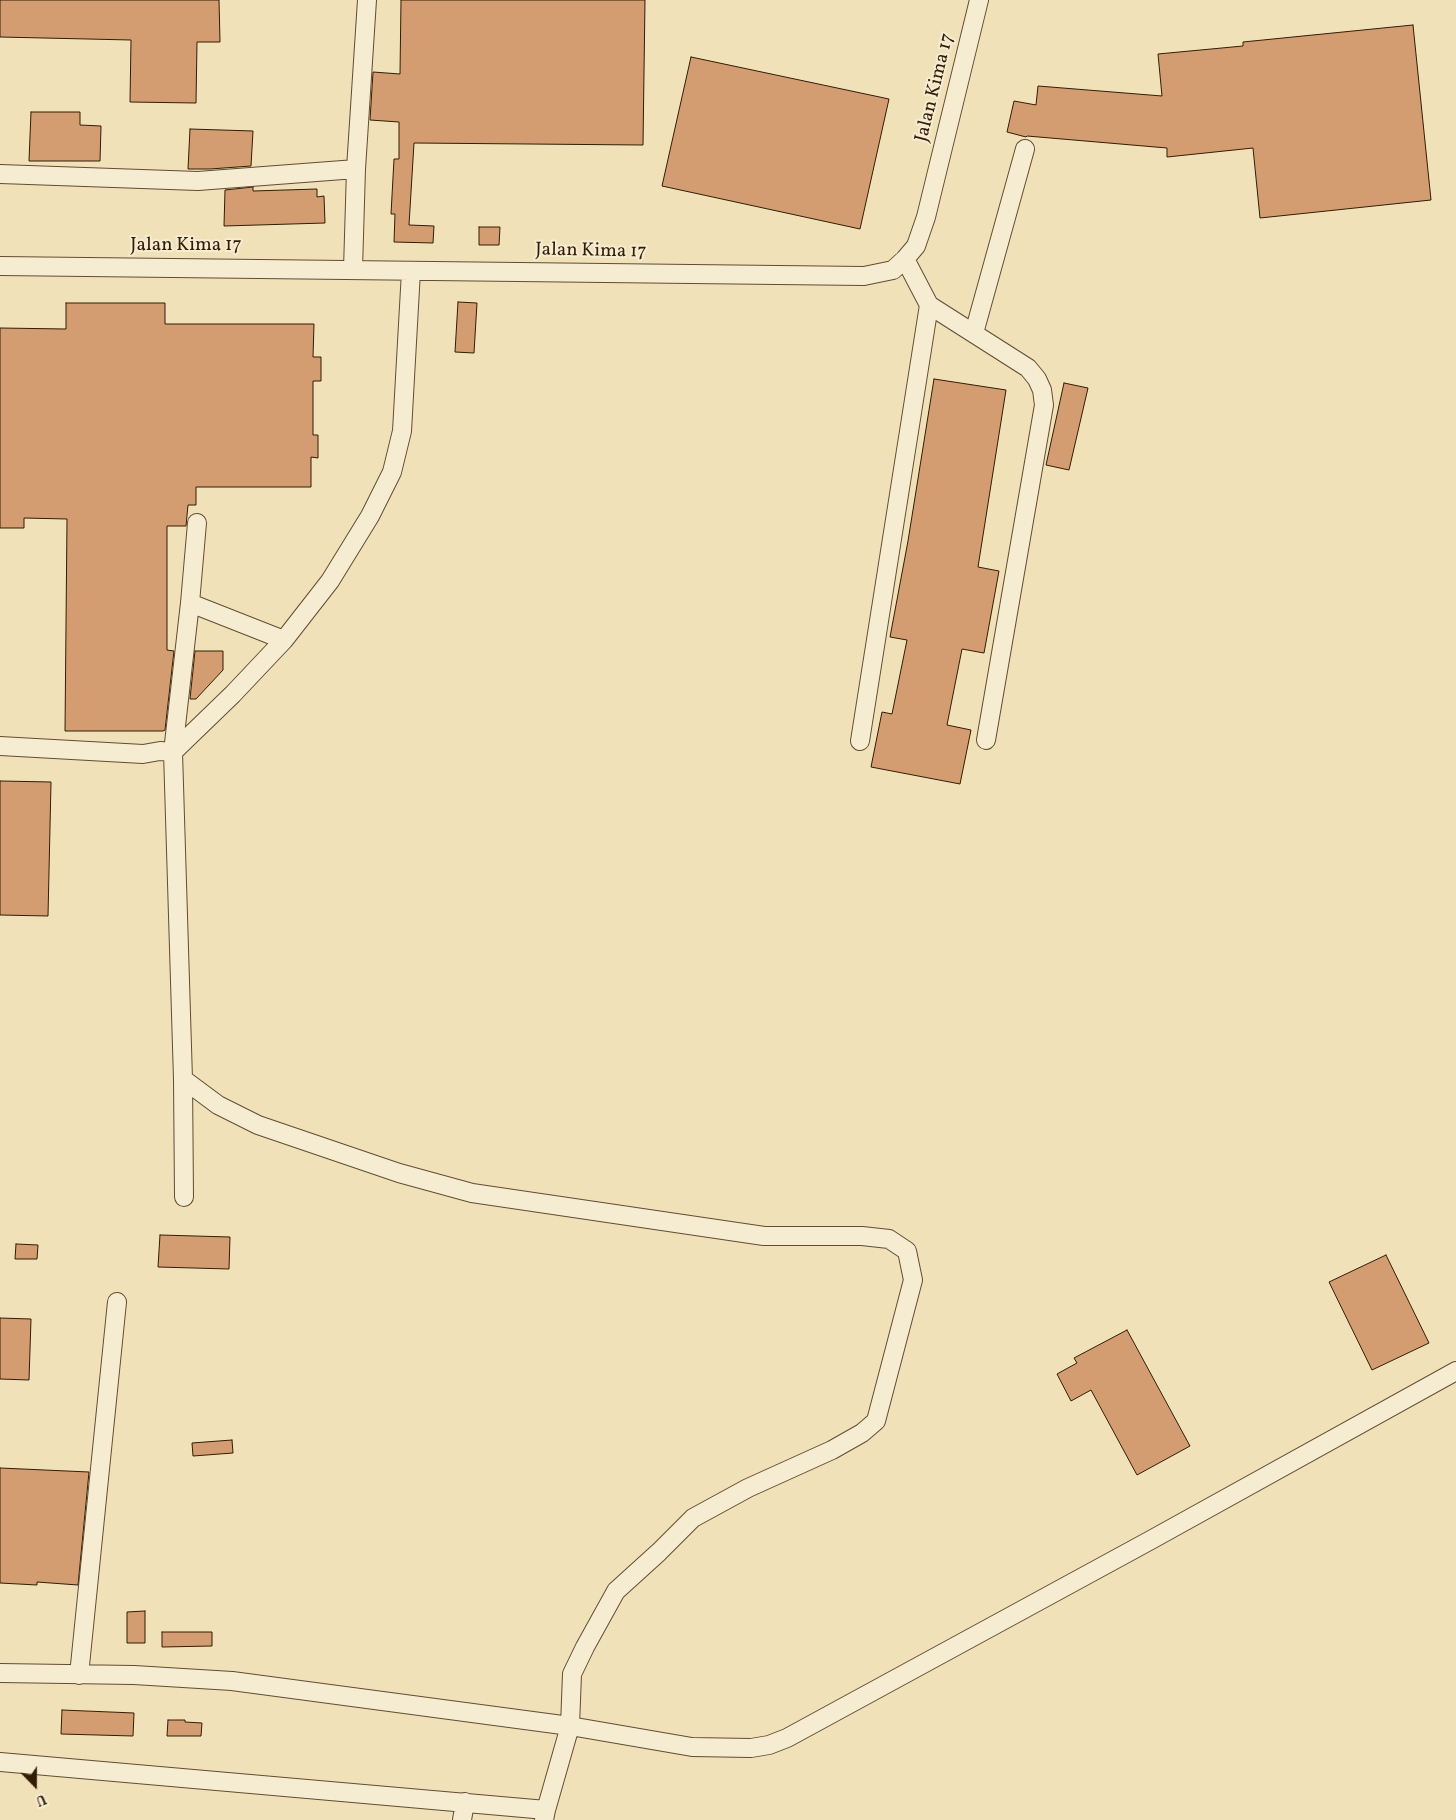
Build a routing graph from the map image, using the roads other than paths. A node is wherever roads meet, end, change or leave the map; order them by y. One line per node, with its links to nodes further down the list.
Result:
1 (367, 0): 4 (street)
2 (979, 0): 6 (street, Jalan Kima 17)
3 (1025, 149): 11 (street)
4 (356, 169): 5 (street); 8 (street)
5 (0, 174)
6 (905, 259): 9 (street, Jalan Kima 17); 10 (street)
7 (0, 266): 8 (street, Jalan Kima 17)
8 (353, 269): 9 (street, Jalan Kima 17)
9 (411, 271): 14 (street)
10 (929, 305): 11 (street); 16 (street)
11 (974, 334): 15 (street)
12 (197, 523): 13 (street)
13 (190, 603): 14 (street); 18 (street)
14 (284, 640): 18 (street)
15 (986, 740)
16 (860, 741)
17 (0, 746): 18 (street)
18 (173, 752): 19 (street)
19 (183, 1079): 20 (street); 25 (street)
20 (184, 1197)
21 (117, 1302): 24 (street)
22 (1456, 1371): 25 (street)
23 (0, 1672): 24 (street)
24 (79, 1675): 25 (street)
25 (570, 1726): 28 (street)
26 (0, 1762): 27 (street)
27 (466, 1802): 28 (street); 29 (street)
28 (545, 1815)
29 (462, 1820)

